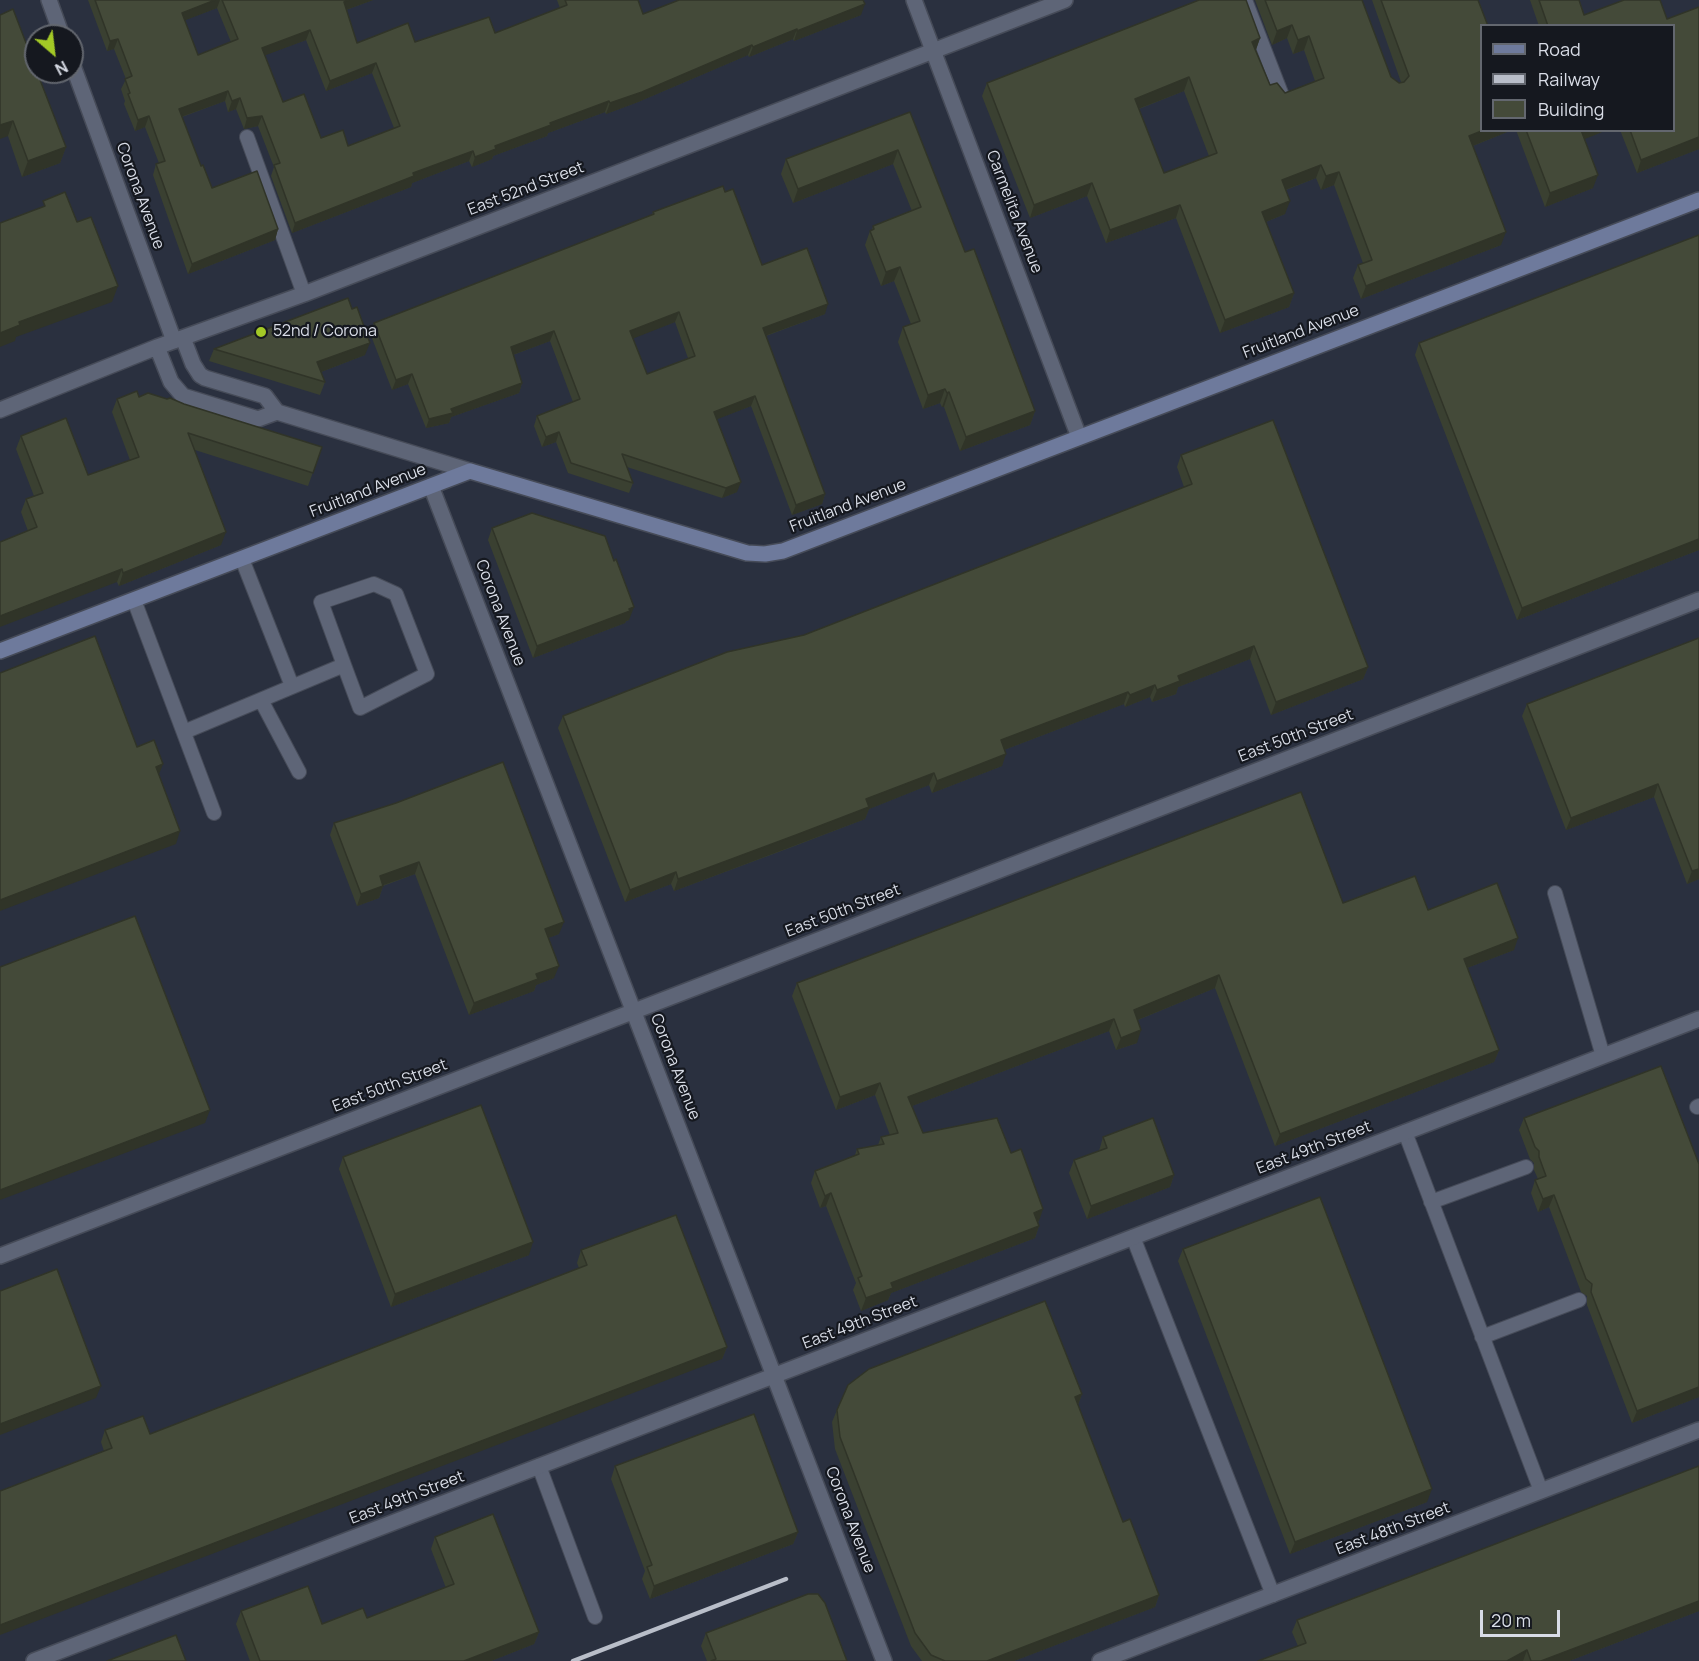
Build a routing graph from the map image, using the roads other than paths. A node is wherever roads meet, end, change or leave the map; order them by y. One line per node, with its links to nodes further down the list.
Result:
1 (49, 0): 5 (street)
2 (914, 0): 6 (street, Carmelita Avenue)
3 (1065, 0): 6 (street, East 52nd Street)
4 (1245, 0): 8 (lane)
5 (58, 24)
6 (933, 51): 11 (street, East 52nd Street); 16 (street, Carmelita Avenue)
7 (80, 84): 12 (street, Corona Avenue)
8 (1281, 93)
9 (247, 137): 11 (lane)
10 (1699, 200): 16 (street, Fruitland Avenue)
11 (304, 294): 12 (street, East 52nd Street)
12 (179, 339): 13 (street, East 52nd Street); 15 (street, Corona Avenue)
13 (157, 348): 14 (street, East 52nd Street); 15 (street, Corona Avenue)
14 (0, 410)
15 (276, 412): 17 (street, Corona Avenue)
16 (1079, 437): 17 (street, Fruitland Avenue)
17 (470, 471): 18 (street, Fruitland Avenue)
18 (431, 486): 19 (street, Fruitland Avenue); 30 (street, Corona Avenue)
19 (242, 558): 20 (street, Fruitland Avenue); 24 (lane)
20 (134, 600): 22 (street, Fruitland Avenue); 26 (lane)
21 (1699, 600): 30 (street, East 50th Street)
22 (0, 651)
23 (344, 664): 23 (lane); 24 (lane)
24 (292, 686): 25 (lane)
25 (261, 700): 26 (lane); 27 (lane)
26 (184, 732): 28 (lane)
27 (298, 772)
28 (214, 813)
29 (1556, 892): 32 (lane)
30 (634, 1011): 37 (street, East 50th Street); 40 (street, Corona Avenue)
31 (1699, 1019): 32 (street, East 49th Street)
32 (1603, 1056): 33 (street, East 49th Street)
33 (1405, 1132): 35 (lane); 36 (street, East 49th Street)
34 (1526, 1167): 35 (lane)
35 (1431, 1202): 39 (lane)
36 (1133, 1237): 40 (street, East 49th Street); 44 (lane)
37 (0, 1256)
38 (1580, 1300): 39 (lane)
39 (1482, 1337): 43 (lane)
40 (775, 1376): 42 (street, East 49th Street); 47 (street, Corona Avenue)
41 (1699, 1430): 43 (street, East 48th Street)
42 (539, 1466): 45 (lane); 46 (street, East 49th Street)
43 (1541, 1491): 44 (street, East 48th Street)
44 (1273, 1595): 48 (street, East 48th Street)
45 (595, 1617)
46 (34, 1661)
47 (884, 1661)
48 (1100, 1661)

